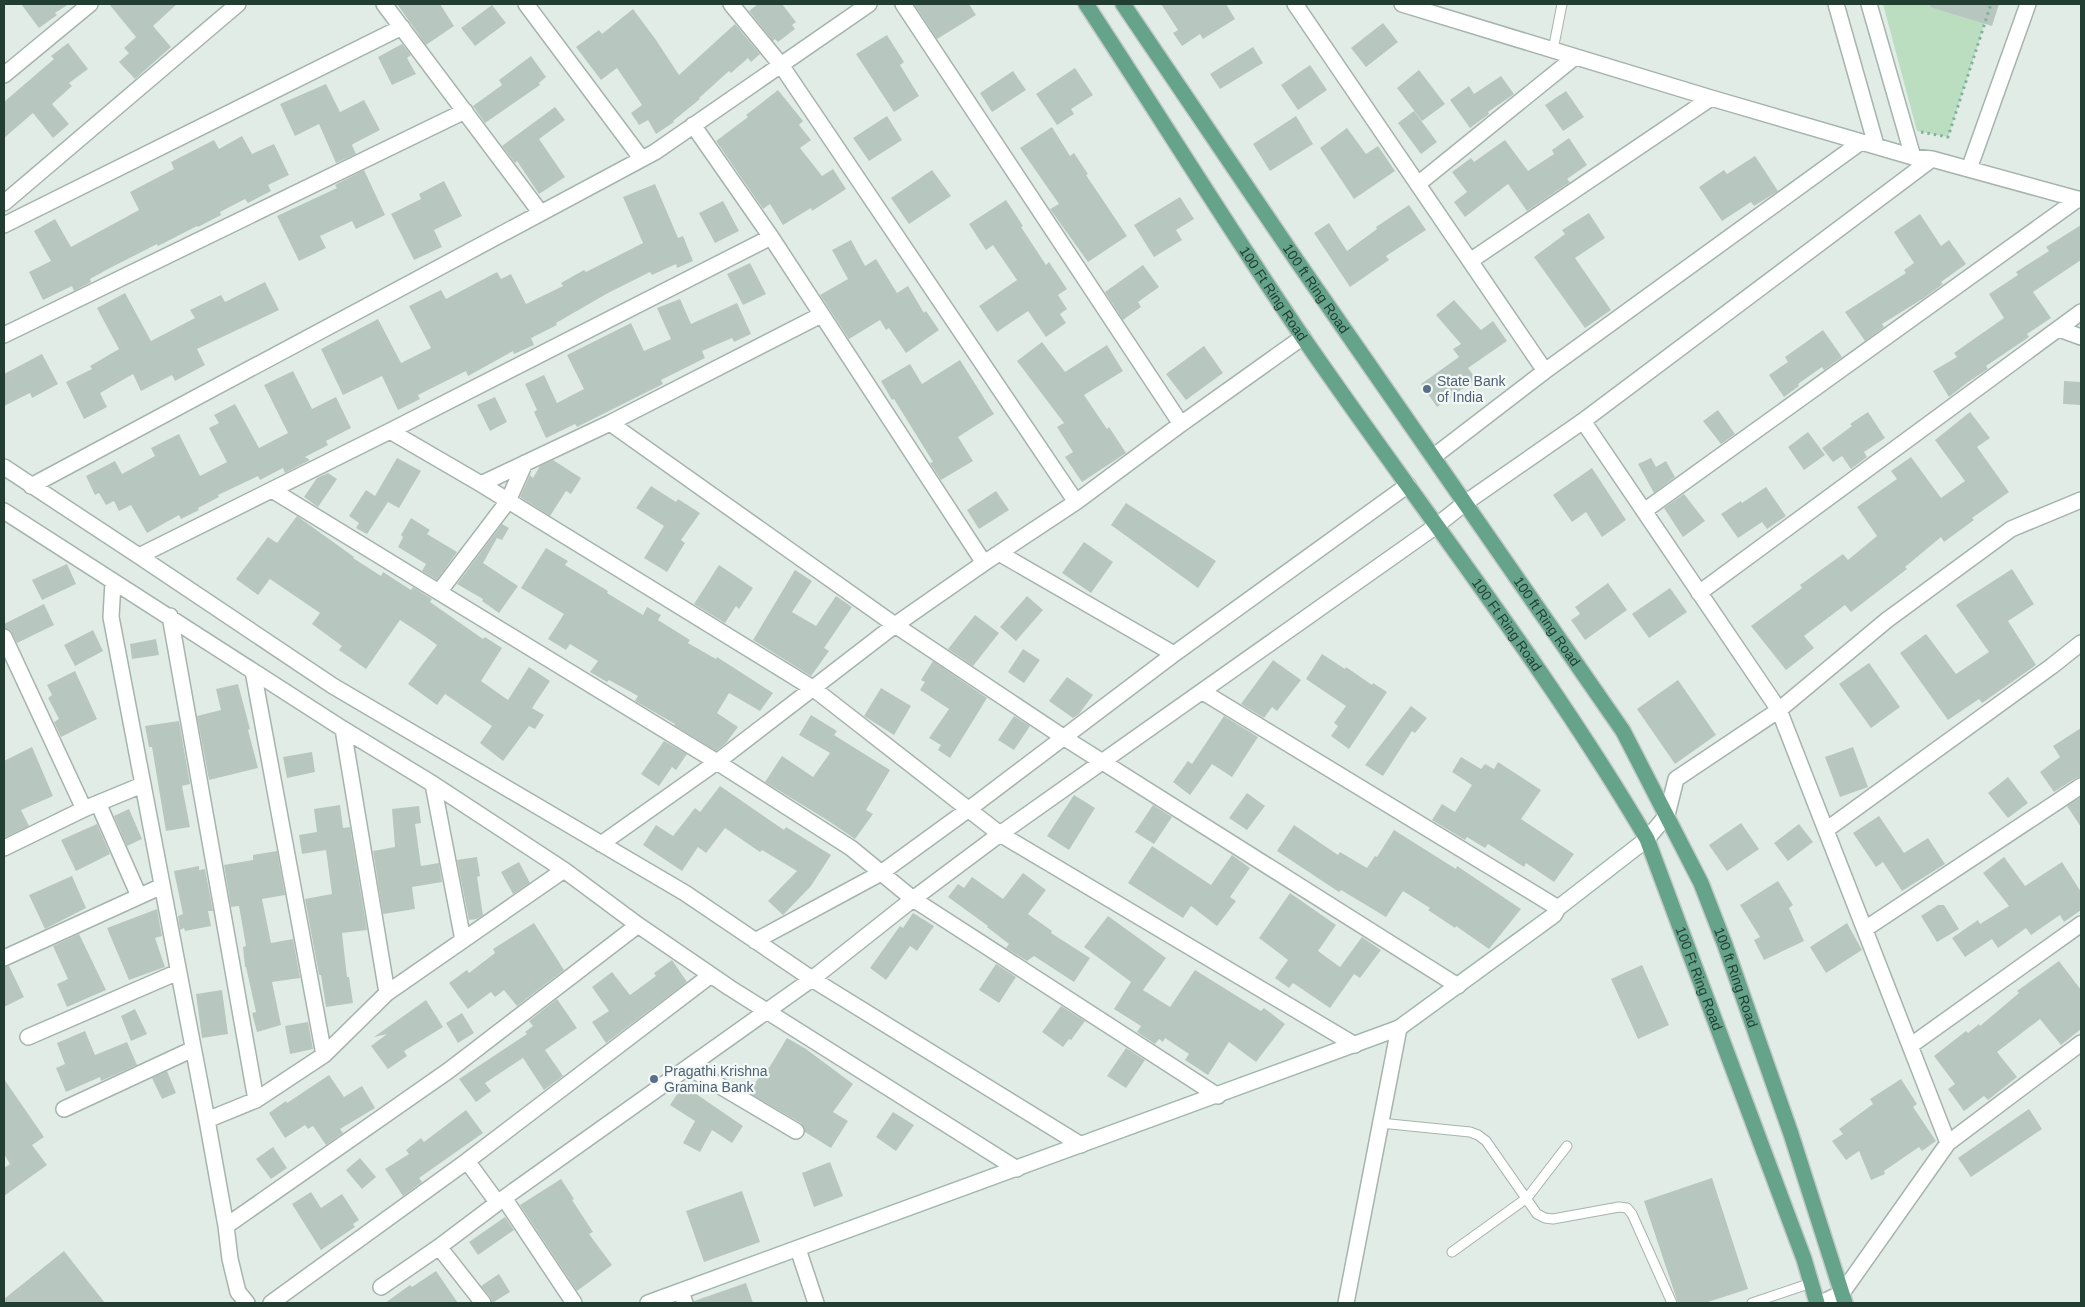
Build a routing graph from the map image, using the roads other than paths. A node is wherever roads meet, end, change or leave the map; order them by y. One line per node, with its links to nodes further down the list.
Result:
1 (90, 4): 20 (street)
2 (238, 4): 31 (street)
3 (384, 4): 16 (street)
4 (526, 4): 26 (street)
5 (731, 4): 19 (street)
6 (869, 4): 19 (street)
7 (903, 4): 45 (street)
8 (1086, 4): 40 (main road, 100 Ft Ring Road)
9 (1123, 4): 47 (main road, 100 ft Ring Road)
10 (1402, 4): 17 (street)
11 (1562, 4): 17 (lane)
12 (1836, 4): 24 (street)
13 (1870, 4): 25 (street)
14 (2028, 4): 28 (street)
15 (1298, 6): 29 (street)
16 (402, 26): 22 (street); 33 (street)
17 (1553, 50): 18 (street)
18 (1575, 57): 21 (street); 29 (street)
19 (781, 65): 23 (street); 56 (street)
20 (4, 75)
21 (1711, 98): 24 (street); 35 (street)
22 (465, 111): 32 (street); 39 (street)
23 (693, 125): 26 (street); 34 (street)
24 (1869, 144): 25 (street); 42 (street)
25 (1913, 157): 27 (street)
26 (641, 158): 32 (street)
27 (1932, 159): 28 (street); 43 (street)
28 (1969, 169): 30 (street)
29 (1418, 184): 35 (street)
30 (2080, 200): 59 (street)
31 (4, 203)
32 (540, 212): 51 (street)
33 (4, 224)
34 (771, 237): 37 (street); 46 (street)
35 (1470, 261): 42 (street)
36 (2081, 312): 38 (street)
37 (821, 315): 44 (street); 63 (street)
38 (2059, 329): 41 (street); 66 (street)
39 (4, 335)
40 (1303, 337): 45 (street); 52 (main road, 100 Ft Ring Road)
41 (2081, 337)
42 (1546, 371): 47 (street)
43 (1583, 421): 57 (street); 59 (street)
44 (610, 422): 48 (street); 68 (street)
45 (1181, 424): 56 (street)
46 (390, 432): 50 (street); 53 (street)
47 (1433, 457): 57 (main road, 100 ft Ring Road)
48 (525, 463): 50 (street); 55 (street)
49 (4, 467): 51 (street)
50 (481, 484): 55 (street)
51 (31, 486): 62 (street)
52 (1408, 486): 60 (main road, 100 Ft Ring Road); 71 (street)
53 (272, 490): 62 (street); 65 (street)
54 (2081, 500): 75 (street)
55 (508, 501): 65 (street); 73 (street)
56 (1076, 502): 61 (street)
57 (1465, 503): 60 (street); 86 (main road, 100 ft Ring Road)
58 (4, 511): 64 (street)
59 (1644, 511): 66 (street)
60 (1436, 526): 74 (street); 89 (main road, 100 Ft Ring Road)
61 (999, 553): 63 (street); 71 (street)
62 (139, 556): 90 (street)
63 (984, 563): 68 (street)
64 (113, 582): 67 (street); 81 (street)
65 (439, 592): 78 (street)
66 (1699, 593): 75 (street)
67 (170, 616): 72 (street); 119 (street)
68 (895, 625): 73 (street); 77 (street)
69 (4, 637): 84 (street)
70 (2081, 643): 87 (street)
71 (1174, 654): 77 (street)
72 (254, 671): 76 (street); 116 (street)
73 (814, 689): 78 (street); 85 (street)
74 (1203, 692): 79 (street); 97 (street)
75 (1779, 710): 86 (street); 87 (street)
76 (344, 729): 80 (street); 108 (street)
77 (1064, 737): 79 (street); 85 (street)
78 (717, 762): 90 (street); 93 (street)
79 (1102, 762): 88 (street); 107 (street)
80 (433, 784): 92 (street); 101 (street)
81 (142, 785): 83 (street); 94 (street)
82 (2081, 786): 100 (street)
83 (98, 803): 84 (street); 95 (street)
84 (84, 809): 91 (street)
85 (969, 809): 88 (street); 93 (street)
86 (1667, 815): 89 (street); 138 (main road, 100 ft Ring Road)
87 (1826, 830): 100 (street)
88 (1000, 834): 96 (street); 113 (street)
89 (1647, 839): 97 (street); 135 (main road, 100 Ft Ring Road)
90 (601, 844): 102 (street)
91 (4, 848)
92 (564, 870): 99 (street); 101 (street)
93 (881, 873): 96 (street); 102 (street)
94 (162, 886): 95 (street); 104 (street)
95 (139, 896): 103 (street)
96 (913, 899): 106 (street); 118 (street)
97 (1558, 908): 107 (street)
98 (2081, 924): 114 (street)
99 (638, 925): 105 (street); 131 (street)
100 (1864, 929): 114 (street)
101 (463, 940): 108 (street)
102 (755, 941): 106 (street)
103 (4, 958)
104 (178, 972): 111 (street); 115 (street)
105 (711, 975): 109 (street); 127 (street)
106 (812, 978): 109 (street); 125 (street)
107 (1458, 986): 110 (street)
108 (387, 993): 116 (street)
109 (767, 1011): 117 (street); 128 (street)
110 (1398, 1028): 113 (street); 122 (street)
111 (28, 1037)
112 (2081, 1042): 124 (street)
113 (1356, 1045): 118 (street)
114 (1910, 1046): 124 (street)
115 (193, 1049): 120 (street); 121 (street)
116 (324, 1055): 119 (street)
117 (688, 1067): 123 (street); 129 (street)
118 (1218, 1096): 125 (street)
119 (256, 1100): 121 (street)
120 (64, 1108)
121 (206, 1120): 131 (street)
122 (1380, 1123): 130 (lane); 145 (street)
123 (796, 1131)
124 (1948, 1143): 138 (street)
125 (1081, 1144): 128 (street)
126 (1567, 1146): 130 (lane)
127 (467, 1162): 129 (street); 140 (street)
128 (1016, 1169): 133 (street)
129 (497, 1197): 132 (street); 142 (street)
130 (1527, 1198): 134 (lane); 146 (lane)
131 (226, 1226): 139 (street)
132 (439, 1247): 136 (street); 141 (street)
133 (798, 1249): 137 (street); 144 (street)
134 (1452, 1252)
135 (1811, 1283): 147 (lane); 148 (main road, 100 Ft Ring Road)
136 (381, 1287)
137 (683, 1297): 143 (street)
138 (1844, 1298): 148 (street)
139 (247, 1303)
140 (271, 1303)
141 (483, 1303)
142 (574, 1303)
143 (648, 1303)
144 (816, 1303)
145 (1346, 1303)
146 (1672, 1303)
147 (1752, 1303)
148 (1819, 1303)

